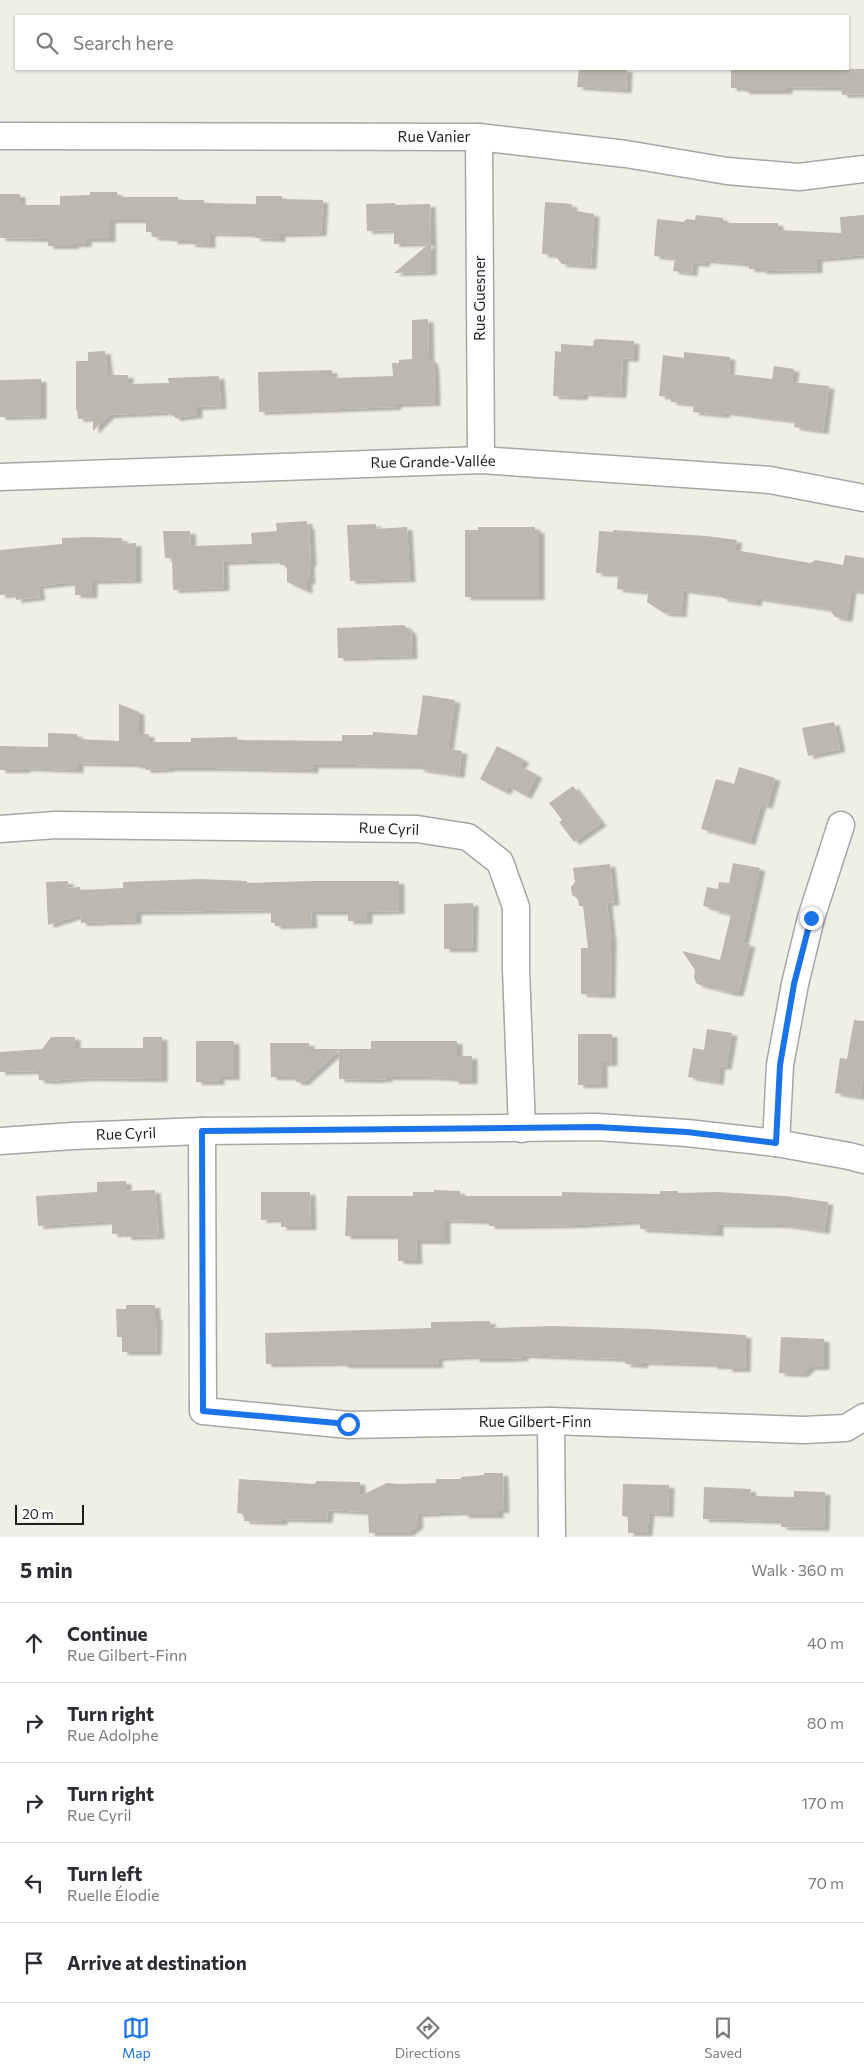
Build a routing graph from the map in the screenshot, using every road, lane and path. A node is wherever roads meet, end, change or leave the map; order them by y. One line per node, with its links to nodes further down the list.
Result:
1 (0, 136): 2 (street, Rue Vanier)
2 (479, 137): 3 (street, Rue Vanier); 4 (street, Rue Guesner)
3 (864, 169)
4 (481, 460): 5 (street, Rue Grande-Vallée); 6 (street, Rue Grande-Vallée)
5 (0, 476)
6 (864, 498)
7 (841, 825): 12 (street)
8 (0, 829): 9 (street, Rue Cyril)
9 (522, 1129): 10 (street, Rue Cyril); 12 (street, Rue Cyril)
10 (202, 1131): 11 (street, Rue Cyril); 15 (street, Rue Gilbert-Finn)
11 (0, 1142)
12 (776, 1143): 13 (street, Rue Cyril)
13 (864, 1160)
14 (864, 1416): 15 (street, Rue Gilbert-Finn)
15 (551, 1420): 16 (street)
16 (552, 1537)

